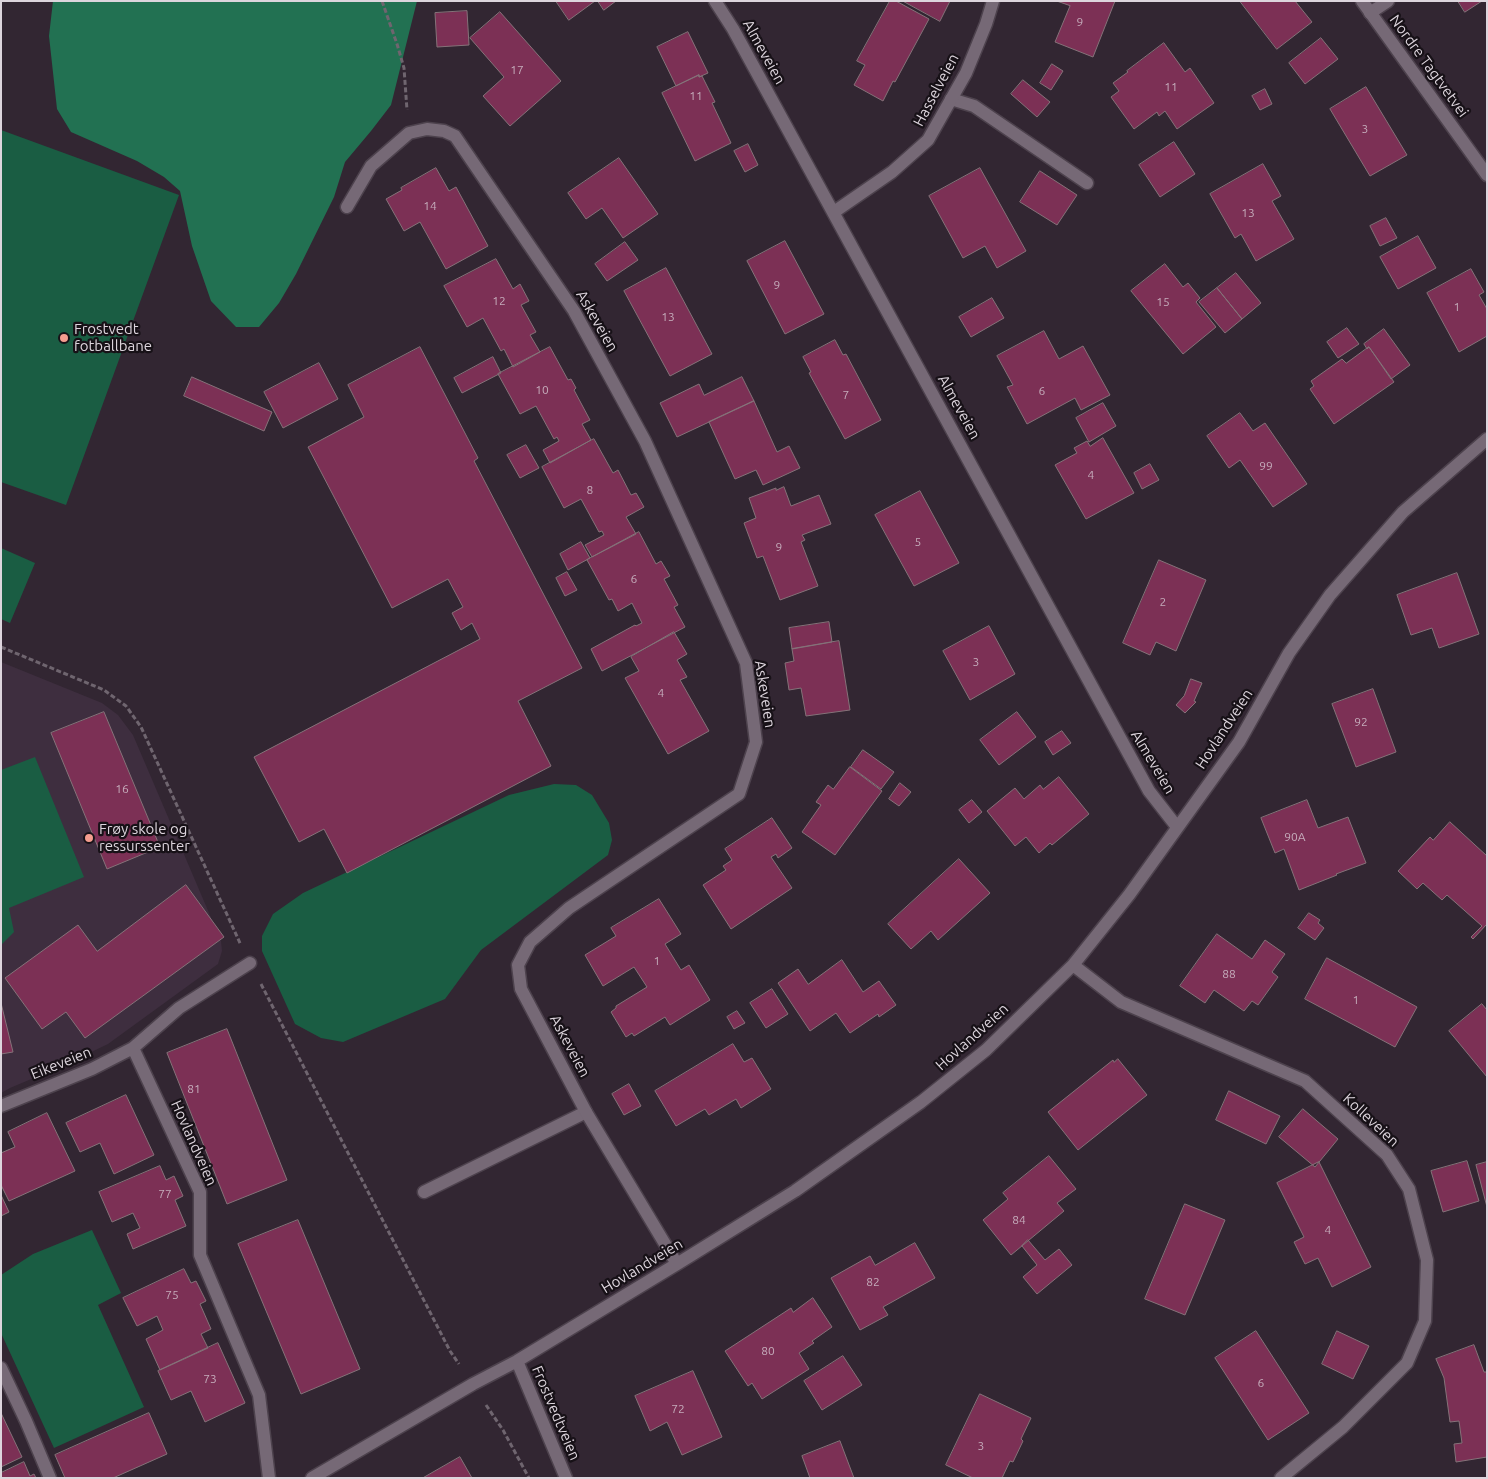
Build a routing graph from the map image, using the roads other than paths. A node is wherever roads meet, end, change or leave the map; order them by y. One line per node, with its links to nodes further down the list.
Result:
1 (715, 1): 10 (street, Almeveien)
2 (992, 1): 6 (street, Hasselveien)
3 (1362, 1): 5 (street, Nordre Tagtvetvei)
4 (1388, 1): 5 (street)
5 (1370, 14): 7 (street, Nordre Tagtvetvei)
6 (951, 99): 8 (street); 10 (street, Hasselveien)
7 (1487, 175)
8 (1087, 183)
9 (347, 207): 17 (street, Askeveien)
10 (834, 212): 12 (street, Almeveien)
11 (1487, 439): 12 (street, Hovlandveien)
12 (1177, 827): 14 (street, Hovlandveien)
13 (250, 963): 15 (street)
14 (1073, 965): 19 (street, Hovlandveien); 26 (street, Kolleveien)
15 (133, 1048): 16 (street, Eikeveien); 23 (street, Hovlandveien)
16 (1, 1106)
17 (586, 1112): 18 (street); 19 (street, Askeveien)
18 (424, 1192)
19 (677, 1264): 20 (street, Hovlandveien)
20 (517, 1361): 24 (street, Hovlandveien); 25 (street, Frostvedtveien)
21 (1, 1368): 22 (street)
22 (50, 1478)
23 (269, 1478)
24 (312, 1478)
25 (566, 1478)
26 (1281, 1478)

